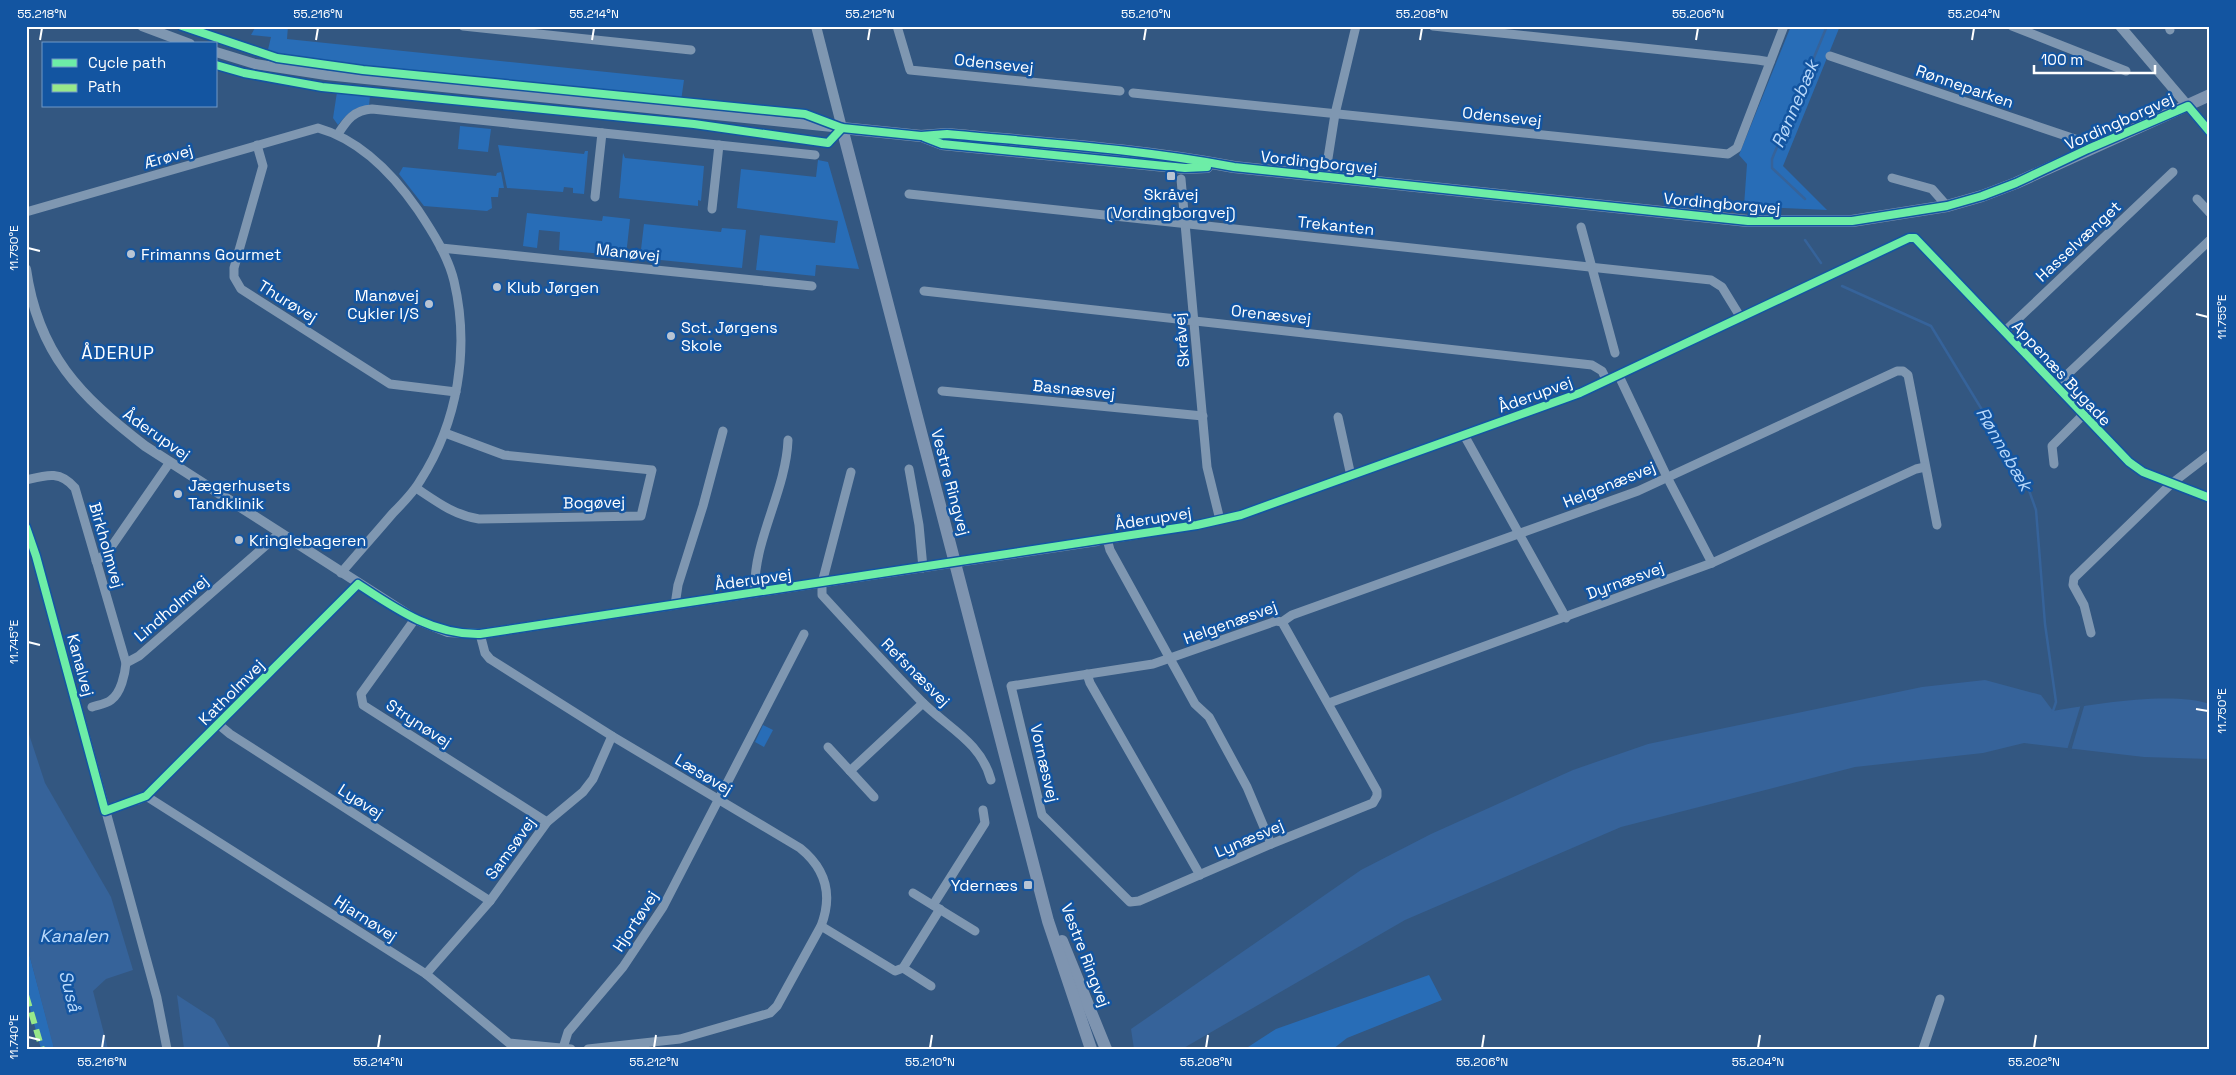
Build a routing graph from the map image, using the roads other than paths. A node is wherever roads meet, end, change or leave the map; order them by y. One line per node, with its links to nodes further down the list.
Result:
1 (142, 26): 11 (street)
2 (463, 26): 10 (street)
3 (816, 26): 22 (street)
4 (897, 26): 17 (street, Odensevej)
5 (1356, 26): 21 (street)
6 (1433, 26): 15 (street)
7 (1784, 26): 15 (street, Odensevej)
8 (2012, 26): 16 (street)
9 (2120, 26): 20 (street)
10 (519, 29): 12 (street)
11 (185, 42)
12 (691, 50)
13 (218, 53): 22 (street, Vordingborgvej)
14 (1830, 56): 28 (street, Rønneparken)
15 (1770, 62): 21 (street, Odensevej)
16 (2126, 70)
17 (1120, 91)
18 (1133, 93): 21 (street, Odensevej)
19 (2210, 94): 20 (main road, Vordingborgvej)
20 (2188, 106): 23 (street); 28 (main road, Vordingborgvej)
21 (1335, 114): 31 (street)
22 (842, 128): 31 (main road, Vordingborgvej); 85 (main road, Vestre Ringvej)
23 (2210, 132)
24 (602, 133): 25 (street); 27 (street); 35 (street)
25 (338, 134): 26 (street, Ærøvej); 45 (street)
26 (258, 145): 39 (street, Ærøvej); 58 (street, Thurøvej)
27 (718, 145): 29 (street); 38 (street)
28 (2088, 149): 37 (main road, Vordingborgvej)
29 (815, 155)
30 (2173, 172): 52 (street, Hasselvænget)
31 (1325, 177): 37 (main road, Vordingborgvej)
32 (1892, 178): 37 (street)
33 (1181, 179): 41 (street, Skråvej)
34 (909, 194): 41 (street, Trekanten)
35 (595, 197)
36 (2197, 199): 40 (street)
37 (1947, 206)
38 (712, 208)
39 (26, 212)
40 (2210, 213)
41 (1186, 225): 46 (street, Trekanten); 51 (street, Skråvej)
42 (1581, 228): 46 (street)
43 (1914, 238): 50 (street, Åderupvej); 52 (street, Appenæs Bygade)
44 (2210, 240): 56 (street)
45 (441, 248): 48 (street, Manøvej); 58 (street)
46 (1590, 266): 50 (street, Trekanten); 53 (street)
47 (26, 269): 67 (street, Åderupvej)
48 (812, 286)
49 (924, 290): 51 (street, Orenæsvej)
50 (1741, 318): 54 (street, Åderupvej)
51 (1194, 321): 55 (street, Orenæsvej); 60 (street, Skråvej)
52 (2004, 332): 56 (street, Appenæs Bygade)
53 (1614, 353)
54 (1619, 376): 55 (street, Åderupvej); 73 (street)
55 (1607, 381): 64 (street, Åderupvej)
56 (2055, 386): 59 (street, Appenæs Bygade)
57 (942, 391): 60 (street, Basnæsvej)
58 (456, 392): 63 (street)
59 (2083, 415): 68 (street); 75 (street, Appenæs Bygade)
60 (1203, 416): 78 (street, Skråvej)
61 (1338, 417): 72 (street)
62 (723, 431): 92 (street)
63 (445, 433): 76 (street); 76 (street, Bogøvej)
64 (1464, 435): 72 (street, Åderupvej); 82 (street)
65 (788, 440): 91 (street)
66 (2210, 454): 75 (street)
67 (170, 462): 81 (street, Åderupvej); 84 (street)
68 (2054, 464)
69 (1925, 467): 73 (street, Helgenæsvej); 79 (street, Helgenæsvej); 86 (street, Dyrnæsvej)
70 (909, 469): 87 (street)
71 (851, 472): 89 (street)
72 (1351, 476): 78 (street, Åderupvej)
73 (1667, 477): 82 (street, Helgenæsvej); 86 (street)
74 (26, 480): 84 (street, Birkholmvej)
75 (2171, 484): 77 (street, Appenæs Bygade); 96 (street)
76 (416, 488): 88 (street)
77 (2210, 498)
78 (1220, 520): 83 (street, Åderupvej)
79 (1937, 525)
80 (26, 527): 131 (street, Kanalvej)
81 (280, 533): 88 (street, Åderupvej); 100 (street, Lindholmvej)
82 (1519, 534): 93 (street); 95 (street, Helgenæsvej)
83 (1102, 540): 85 (street, Åderupvej); 99 (street)
84 (96, 561): 100 (street, Birkholmvej)
85 (955, 562): 87 (street, Åderupvej); 118 (main road, Vestre Ringvej)
86 (1712, 563): 93 (street, Dyrnæsvej)
87 (923, 568): 89 (street, Åderupvej)
88 (341, 573): 90 (street, Åderupvej)
89 (822, 583): 91 (street, Åderupvej); 103 (street, Refsnæsvej)
90 (358, 584): 94 (street, Åderupvej); 106 (street, Katholmvej)
91 (756, 593): 92 (street, Åderupvej)
92 (675, 604): 97 (street, Åderupvej)
93 (1566, 618): 104 (street, Dyrnæsvej)
94 (415, 619): 97 (street, Åderupvej); 116 (street, Strynøvej)
95 (1282, 622): 99 (street, Helgenæsvej); 104 (street)
96 (2091, 633)
97 (480, 634): 107 (street, Læsøvej)
98 (804, 634): 113 (street, Hjortøvej)
99 (1169, 660): 101 (street, Helgenæsvej); 117 (street, Helgenæsvej)
100 (126, 663): 105 (street, Lindholmvej)
101 (1087, 674): 102 (street, Helgenæsvej); 119 (street)
102 (1011, 686): 122 (street, Vornæsvej)
103 (923, 703): 109 (street); 110 (street, Refsnæsvej)
104 (1329, 703): 117 (street, Lynæsvej)
105 (92, 707)
106 (218, 724): 111 (street, Katholmvej); 121 (street, Lyøvej)
107 (612, 736): 113 (street, Læsøvej); 116 (street, Samsøvej)
108 (828, 747): 109 (street)
109 (850, 772): 112 (street)
110 (991, 780)
111 (146, 796): 114 (street, Katholmvej); 127 (street, Hjarnøvej)
112 (874, 797)
113 (718, 800): 124 (street, Læsøvej); 130 (street, Hjortøvej)
114 (116, 806)
115 (983, 810): 123 (street)
116 (547, 822): 121 (street, Samsøvej)
117 (1271, 844): 119 (street, Lynæsvej)
118 (1037, 873): 134 (main road, Vestre Ringvej); 135 (main road, Vestre Ringvej)
119 (1200, 875): 122 (street, Lynæsvej)
120 (913, 893): 123 (street)
121 (490, 901): 127 (street, Samsøvej)
122 (1130, 902)
123 (937, 907): 125 (street); 126 (street)
124 (821, 926): 126 (street); 133 (street, Læsøvej)
125 (975, 931)
126 (903, 968): 128 (street)
127 (426, 974): 130 (street, Hjarnøvej)
128 (931, 986)
129 (1940, 999): 136 (street)
130 (564, 1048): 132 (street, Hjarnøvej)
131 (167, 1049)
132 (572, 1049)
133 (588, 1049)
134 (1091, 1049)
135 (1106, 1049)
136 (1923, 1049)

